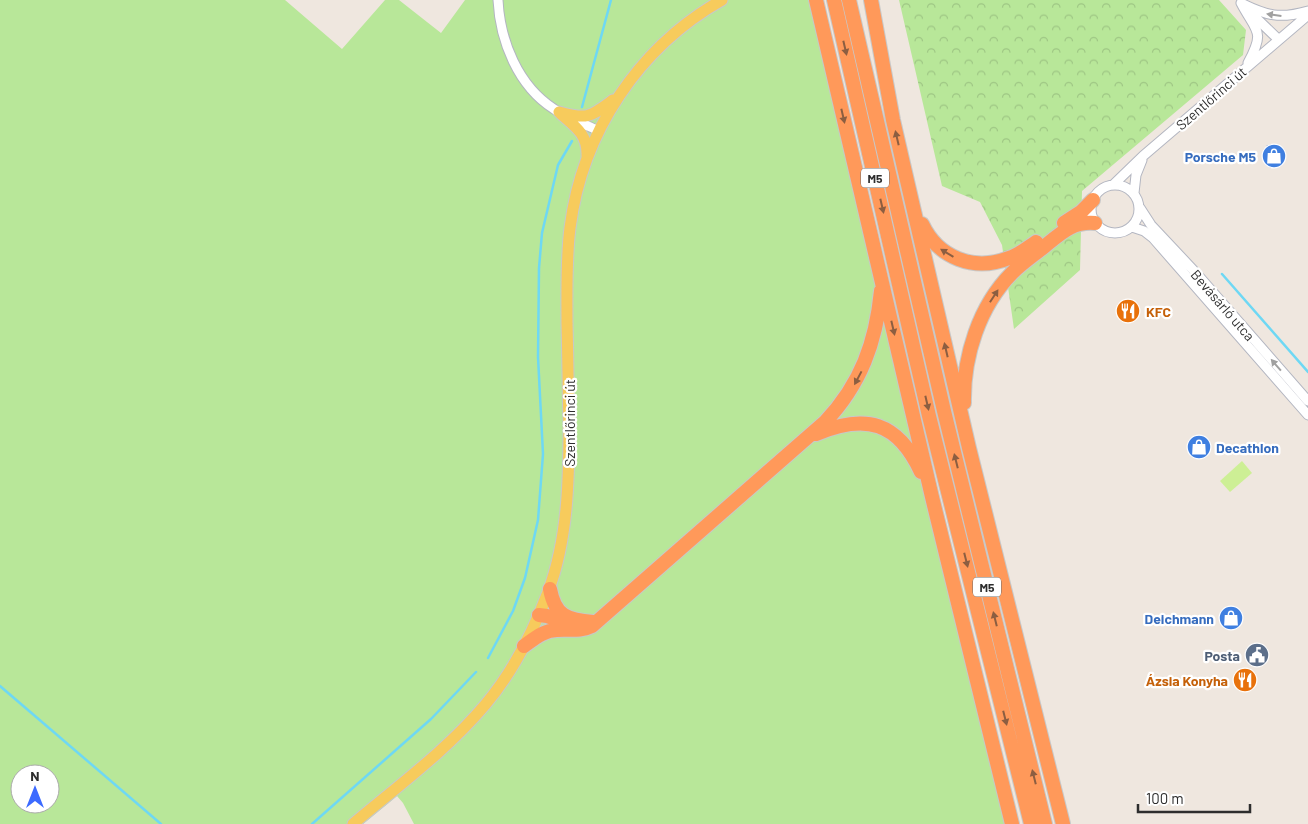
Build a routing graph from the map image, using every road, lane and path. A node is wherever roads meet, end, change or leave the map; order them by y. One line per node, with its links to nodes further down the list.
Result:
1 (498, 0): 13 (street)
2 (722, 0): 12 (main road, Szentlőrinci út)
3 (816, 0): 24 (highway, M5, one-way to 24)
4 (834, 0): 37 (highway, M5, one-way to 37)
5 (849, 0): 38 (highway, M5, one-way to 5)
6 (871, 0): 17 (highway, M5, one-way to 6)
7 (1239, 2): 8 (street, one-way to 7); 10 (street); 11 (street)
8 (1308, 11)
9 (1308, 15): 10 (street, Szentlőrinci út)
10 (1279, 40): 11 (street, Szentlőrinci út)
11 (1246, 67): 15 (street, Szentlőrinci út)
12 (616, 98): 13 (main road); 14 (main road, Szentlőrinci út)
13 (559, 112): 14 (street); 16 (main road)
14 (599, 131): 16 (main road, Szentlőrinci út)
15 (1143, 156): 18 (street, Szentlőrinci út); 19 (street)
16 (586, 160): 30 (main road, Szentlőrinci út)
17 (908, 185): 20 (highway, one-way to 17); 28 (highway, M5, one-way to 17)
18 (1113, 185): 19 (street); 20 (street)
19 (1134, 193): 21 (street)
20 (1092, 200): 22 (street)
21 (1140, 208): 23 (street); 25 (street, Bevásárló utca, one-way to 21)
22 (1095, 223): 23 (street); 28 (highway, one-way to 22)
23 (1132, 227): 26 (street)
24 (882, 280): 27 (highway, one-way to 27); 29 (highway, M5, one-way to 29)
25 (1308, 402)
26 (1308, 415)
27 (809, 438): 29 (highway); 32 (highway)
28 (969, 448): 39 (highway, M5)
29 (932, 497): 36 (highway, M5)
30 (550, 589): 31 (main road, Szentlőrinci út); 32 (highway)
31 (539, 615): 32 (highway); 33 (highway); 34 (main road, Szentlőrinci út)
32 (596, 622): 33 (highway)
33 (557, 630): 34 (highway)
34 (524, 646): 35 (main road, Szentlőrinci út)
35 (353, 824)
36 (1012, 824)
37 (1031, 824)
38 (1045, 824)
39 (1063, 824)

